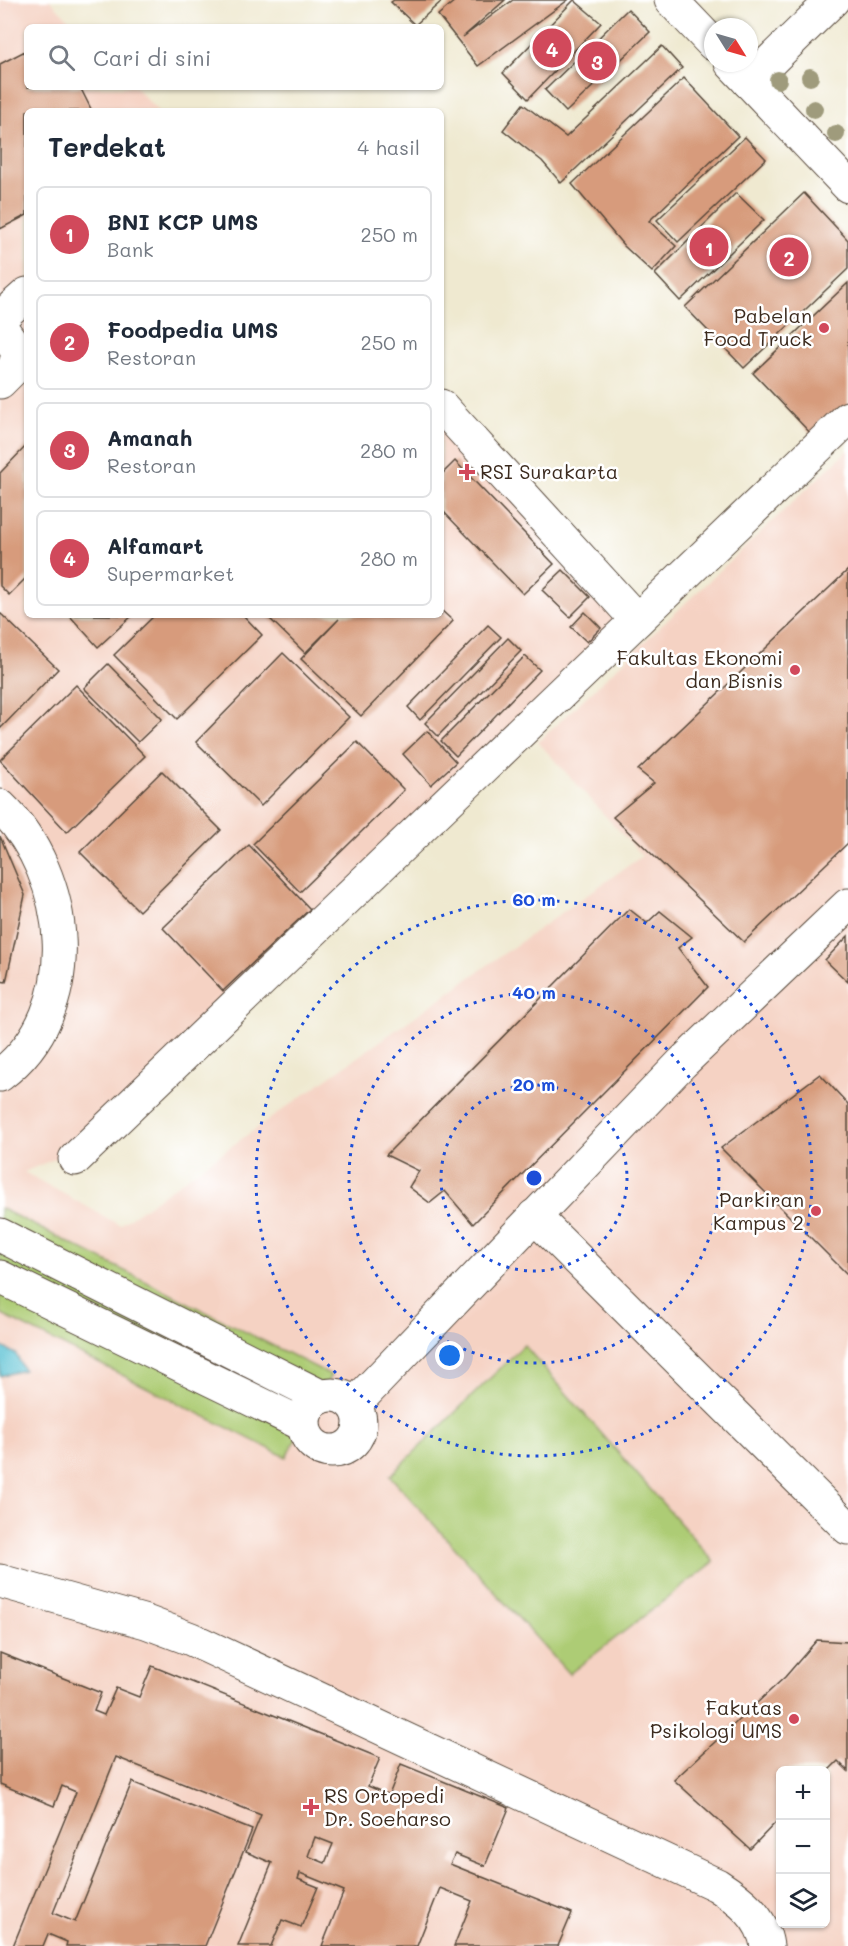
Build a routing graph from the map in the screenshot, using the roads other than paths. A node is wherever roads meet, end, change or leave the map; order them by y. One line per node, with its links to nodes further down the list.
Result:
1 (671, 0): 5 (street)
2 (795, 0): 4 (street)
3 (833, 0): 4 (street)
4 (800, 32): 6 (street)
5 (704, 35)
6 (758, 60)
7 (740, 72): 8 (street)
8 (848, 186)
9 (24, 297): 10 (street)
10 (0, 318)
11 (0, 326): 12 (street)
12 (0, 382)
13 (444, 409): 15 (street)
14 (848, 418): 15 (street)
15 (637, 620): 19 (street)
16 (0, 806): 18 (street)
17 (848, 905): 20 (street)
18 (0, 1075)
19 (75, 1159)
20 (534, 1216): 24 (street); 26 (street)
21 (0, 1234): 23 (street)
22 (0, 1277): 25 (street)
23 (322, 1397): 24 (street); 25 (street)
24 (354, 1405): 25 (street)
25 (304, 1425)
26 (848, 1528)
27 (0, 1581): 28 (street)
28 (767, 1946)

